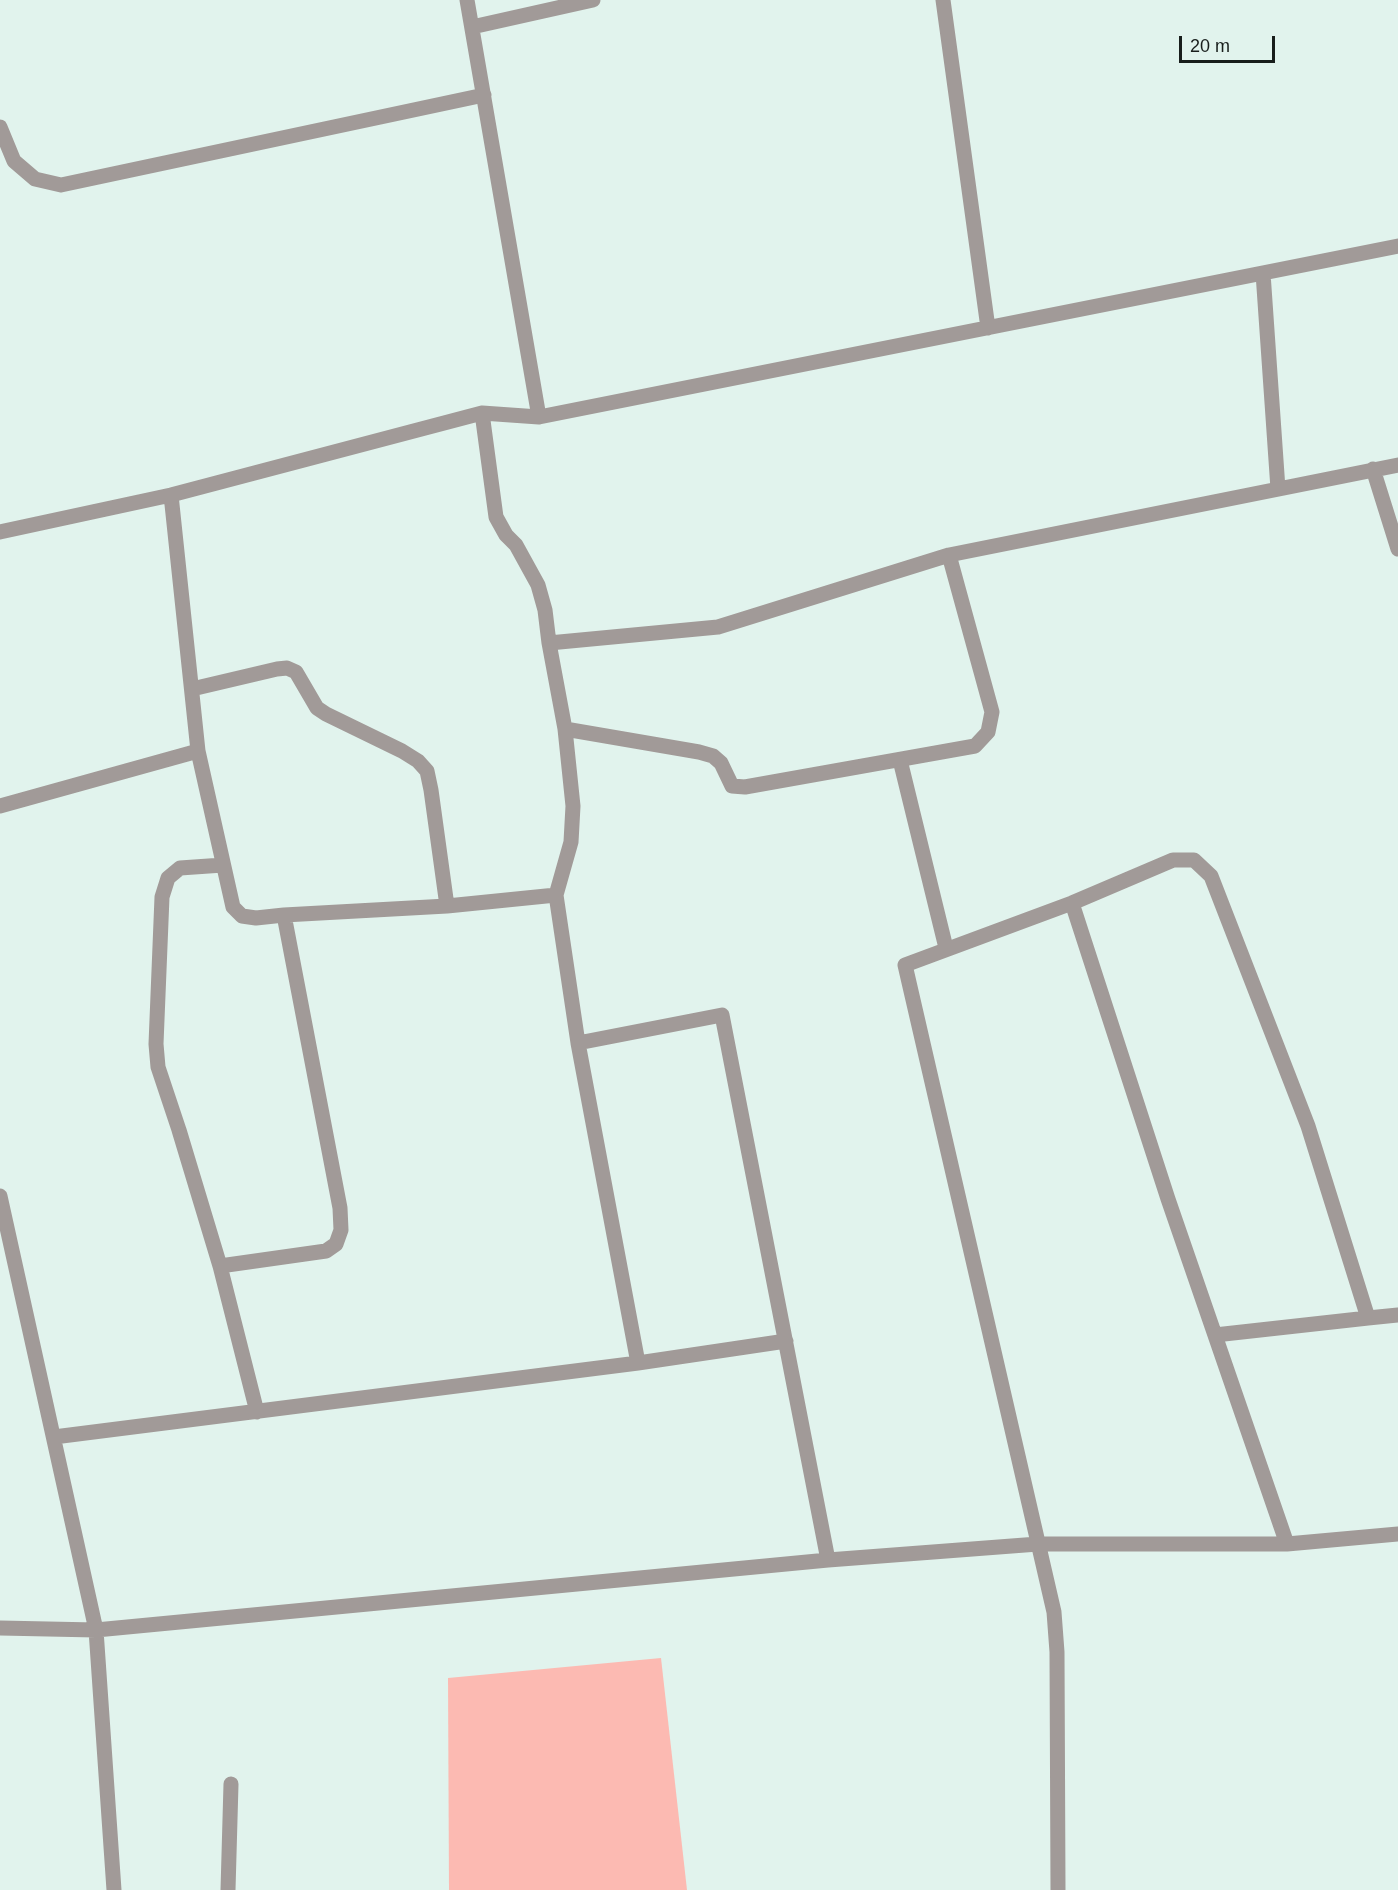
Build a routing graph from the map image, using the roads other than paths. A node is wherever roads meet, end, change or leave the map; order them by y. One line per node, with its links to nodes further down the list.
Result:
1 (467, 0): 4 (street)
2 (593, 0): 4 (street)
3 (943, 0): 9 (street)
4 (472, 27): 5 (street)
5 (484, 95): 6 (street); 11 (street)
6 (0, 127)
7 (1398, 246): 8 (street)
8 (1263, 273): 9 (street); 14 (street)
9 (988, 328): 11 (street)
10 (482, 413): 11 (street); 15 (street); 19 (street)
11 (539, 417)
12 (1398, 465): 13 (street)
13 (1373, 469): 14 (street); 17 (street)
14 (1278, 489): 18 (street)
15 (171, 495): 16 (street); 20 (street)
16 (0, 531)
17 (1398, 549)
18 (949, 555): 19 (street); 23 (street)
19 (549, 643): 21 (street)
20 (192, 689): 22 (street); 28 (street)
21 (565, 729): 23 (street); 26 (street)
22 (198, 751): 24 (street); 25 (street)
23 (900, 759): 30 (street)
24 (0, 806)
25 (223, 865): 29 (street); 33 (street)
26 (556, 895): 28 (street); 31 (street)
27 (1072, 903): 30 (street); 35 (street); 36 (street)
28 (447, 906): 29 (street)
29 (284, 915): 33 (street)
30 (946, 948): 42 (street)
31 (578, 1043): 37 (street); 38 (street)
32 (0, 1196): 40 (street)
33 (220, 1266): 39 (street)
34 (1398, 1315): 35 (street)
35 (1368, 1318): 36 (street)
36 (1215, 1335): 43 (street)
37 (786, 1341): 38 (street); 44 (street)
38 (638, 1363): 39 (street)
39 (257, 1412): 40 (street)
40 (54, 1437): 46 (street)
41 (1398, 1534): 43 (street)
42 (1038, 1544): 43 (street); 44 (street); 50 (street)
43 (1287, 1544)
44 (828, 1560): 46 (street)
45 (0, 1628): 46 (street)
46 (96, 1630): 48 (street)
47 (231, 1784): 49 (street)
48 (114, 1890)
49 (228, 1890)
50 (1058, 1890)

